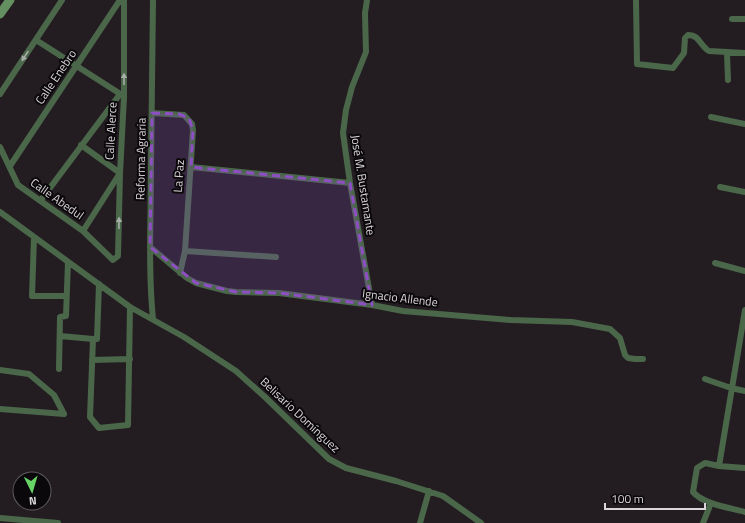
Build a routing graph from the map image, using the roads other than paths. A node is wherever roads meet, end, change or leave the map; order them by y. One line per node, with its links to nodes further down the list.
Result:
1 (10, 0): 8 (main road)
2 (62, 0): 11 (street)
3 (120, 0): 14 (street, Calle Enebro)
4 (124, 0): 17 (street, Calle Alerce, one-way to 4)
5 (153, 0): 18 (street, Reforma Agraria)
6 (367, 0): 26 (street, José M. Bustamante)
7 (636, 0): 12 (street)
8 (0, 14)
9 (732, 18): 10 (street)
10 (745, 19)
11 (36, 40): 14 (street); 16 (street, one-way to 16)
12 (727, 53): 13 (street); 15 (street)
13 (745, 53)
14 (76, 66): 17 (street); 23 (street, Calle Enebro)
15 (728, 80)
16 (0, 94)
17 (122, 95): 21 (street); 25 (street, Calle Alerce)
18 (152, 113): 24 (street, La Paz); 33 (street, Reforma Agraria)
19 (711, 117): 20 (street)
20 (745, 124)
21 (82, 145): 25 (street); 29 (street)
22 (0, 147): 23 (street, Calle Abedul)
23 (10, 166): 29 (street, Calle Abedul)
24 (191, 167): 26 (street); 34 (street, La Paz)
25 (120, 173): 31 (street); 36 (street, Calle Alerce, one-way to 25)
26 (350, 184): 43 (street, José M. Bustamante)
27 (720, 187): 28 (street)
28 (745, 192)
29 (41, 200): 31 (street, Calle Abedul)
30 (0, 212): 32 (street, Belisario Domínguez)
31 (83, 231): 36 (street, Calle Abedul)
32 (34, 237): 37 (street, Belisario Domínguez); 42 (street)
33 (150, 247): 40 (street, Ignacio Allende); 46 (street, Reforma Agraria)
34 (184, 251): 35 (street); 40 (street, La Paz)
35 (276, 257)
36 (113, 260)
37 (68, 262): 41 (street, Belisario Domínguez); 42 (street)
38 (715, 263): 39 (street)
39 (745, 271)
40 (180, 274): 43 (street, Ignacio Allende)
41 (98, 284): 44 (street, Belisario Domínguez); 48 (street)
42 (66, 296): 47 (street)
43 (372, 305): 49 (street, Ignacio Allende)
44 (130, 307): 46 (street, Belisario Domínguez); 51 (street)
45 (745, 310): 55 (street)
46 (152, 319): 60 (street, Belisario Domínguez)
47 (60, 336): 48 (street); 52 (street)
48 (93, 339): 50 (street)
49 (643, 359)
50 (92, 360): 51 (street); 51 (street)
51 (130, 360)
52 (59, 369)
53 (0, 370): 57 (street)
54 (705, 379): 55 (street)
55 (731, 388): 56 (street); 58 (street)
56 (745, 391)
57 (0, 409)
58 (719, 466): 59 (street); 61 (street)
59 (745, 468)
60 (429, 492): 66 (street); 67 (street, Belisario Domínguez)
61 (711, 503): 62 (street); 68 (street)
62 (745, 512)
63 (0, 518): 64 (street)
64 (17, 522): 65 (street)
65 (58, 523)
66 (420, 523)
67 (481, 523)
68 (703, 523)

